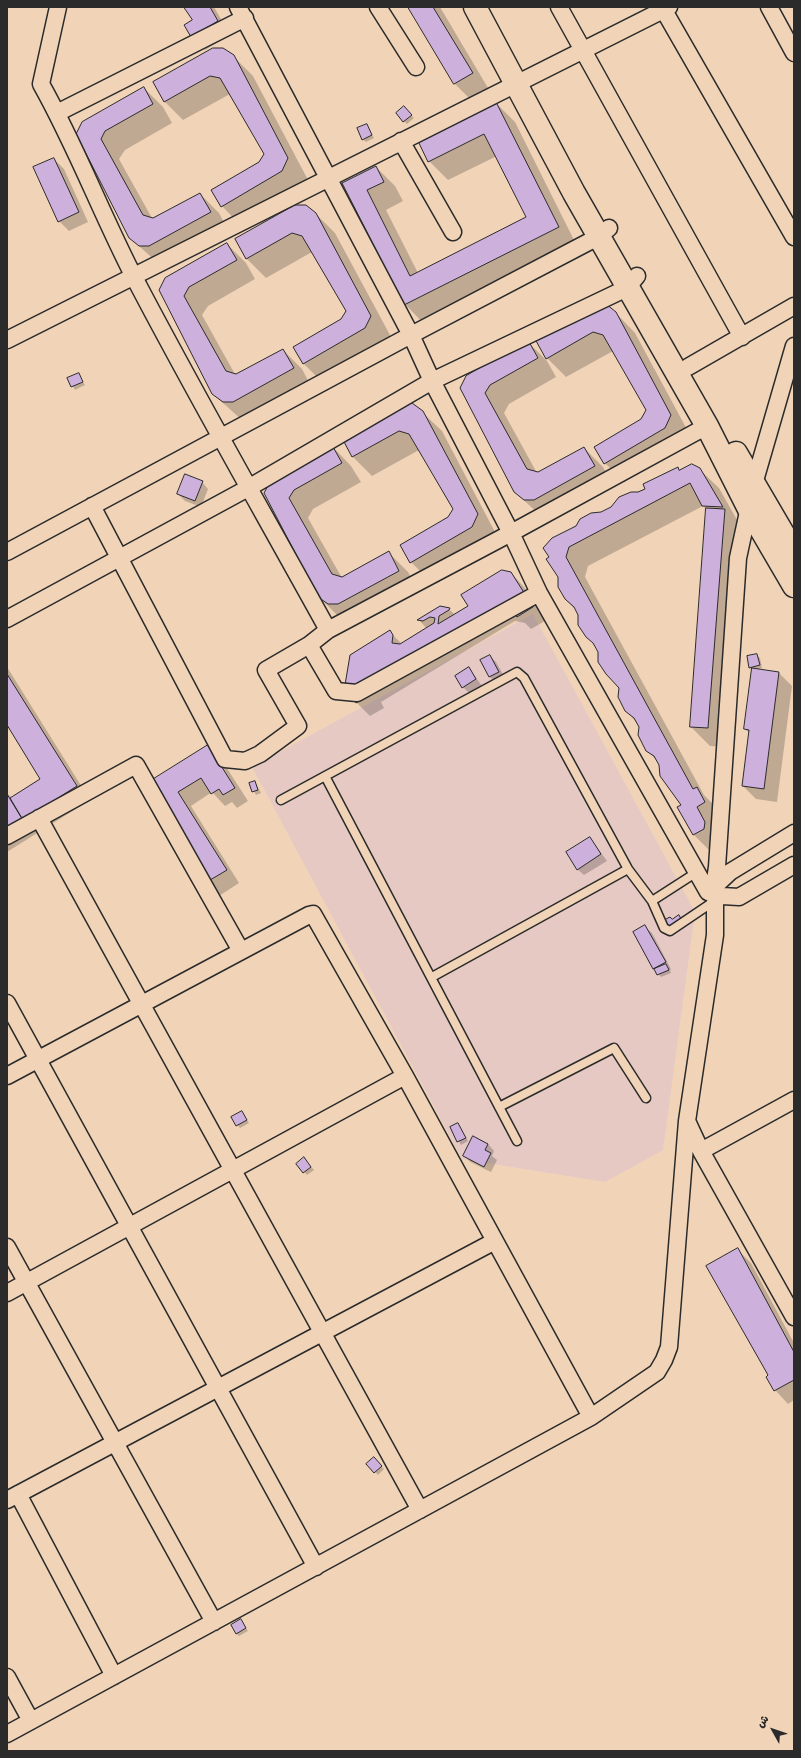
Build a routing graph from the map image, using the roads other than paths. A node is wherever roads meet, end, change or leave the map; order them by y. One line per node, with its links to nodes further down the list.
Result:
1 (58, 7): 13 (street)
2 (378, 7): 11 (street)
3 (475, 7): 12 (main road)
4 (488, 7): 12 (main road)
5 (559, 7): 9 (street)
6 (769, 7): 10 (street)
7 (665, 8): 9 (street); 18 (street)
8 (242, 13): 13 (street); 15 (street)
9 (583, 50): 12 (street); 23 (street)
10 (794, 53)
11 (416, 67)
12 (523, 80): 14 (street); 17 (main road)
13 (57, 113): 19 (street)
14 (401, 141): 15 (street); 16 (street)
15 (329, 178): 19 (street); 22 (street)
16 (453, 232)
17 (604, 233): 20 (main road); 22 (street)
18 (794, 237)
19 (133, 275): 24 (street); 29 (street)
20 (632, 282): 26 (main road); 27 (street); 28 (main road)
21 (794, 306): 23 (street)
22 (411, 335): 27 (street); 29 (street)
23 (742, 337): 26 (street)
24 (7, 340)
25 (794, 346): 30 (street)
26 (688, 367): 30 (main road)
27 (432, 381): 31 (street); 34 (street)
28 (707, 426): 33 (main road); 34 (street)
29 (220, 437): 31 (street); 32 (street)
30 (754, 484): 33 (street); 36 (main road)
31 (250, 487): 37 (street); 41 (street)
32 (92, 506): 35 (street); 37 (street)
33 (750, 509): 38 (main road); 51 (street)
34 (511, 533): 39 (street); 41 (street)
35 (7, 552)
36 (794, 552)
37 (118, 557): 40 (street); 42 (street)
38 (794, 586)
39 (539, 593): 42 (street); 48 (street)
40 (7, 619)
41 (328, 630): 42 (street)
42 (309, 645)
43 (325, 776): 44 (lane); 50 (lane); 58 (lane)
44 (281, 800)
45 (39, 818): 47 (street); 57 (street); 60 (street)
46 (794, 833): 51 (street)
47 (7, 836)
48 (688, 855): 51 (street); 52 (street)
49 (794, 865): 54 (street)
50 (628, 869): 55 (lane); 58 (lane)
51 (724, 869): 53 (street)
52 (697, 872): 53 (street); 55 (lane)
53 (714, 896): 54 (street); 55 (lane); 56 (street)
54 (739, 897): 56 (street)
55 (652, 901)
56 (714, 935): 67 (street)
57 (241, 951): 60 (street); 63 (street)
58 (432, 977): 66 (lane)
59 (7, 1003): 61 (street)
60 (142, 1004): 61 (street); 70 (street)
61 (38, 1060): 62 (street); 71 (street)
62 (7, 1076)
63 (405, 1076): 70 (street); 72 (street)
64 (646, 1098): 66 (lane)
65 (793, 1103): 69 (street)
66 (499, 1107): 68 (lane)
67 (688, 1121): 69 (street); 79 (street)
68 (517, 1141)
69 (701, 1151): 76 (street)
70 (233, 1170): 71 (street); 77 (street)
71 (129, 1226): 74 (street); 78 (street)
72 (495, 1241): 77 (street); 79 (street)
73 (7, 1247): 74 (street)
74 (26, 1282): 75 (street); 80 (street)
75 (7, 1292)
76 (794, 1317)
77 (322, 1333): 78 (street); 82 (street)
78 (218, 1388): 80 (street); 83 (street)
79 (591, 1417): 82 (street)
80 (115, 1443): 81 (street); 84 (street)
81 (13, 1497): 85 (street)
82 (420, 1510): 83 (street)
83 (316, 1567): 84 (street)
84 (214, 1622): 85 (street)
85 (114, 1676): 87 (street)
86 (7, 1677): 87 (street)
87 (31, 1721): 88 (street)
88 (7, 1734)

